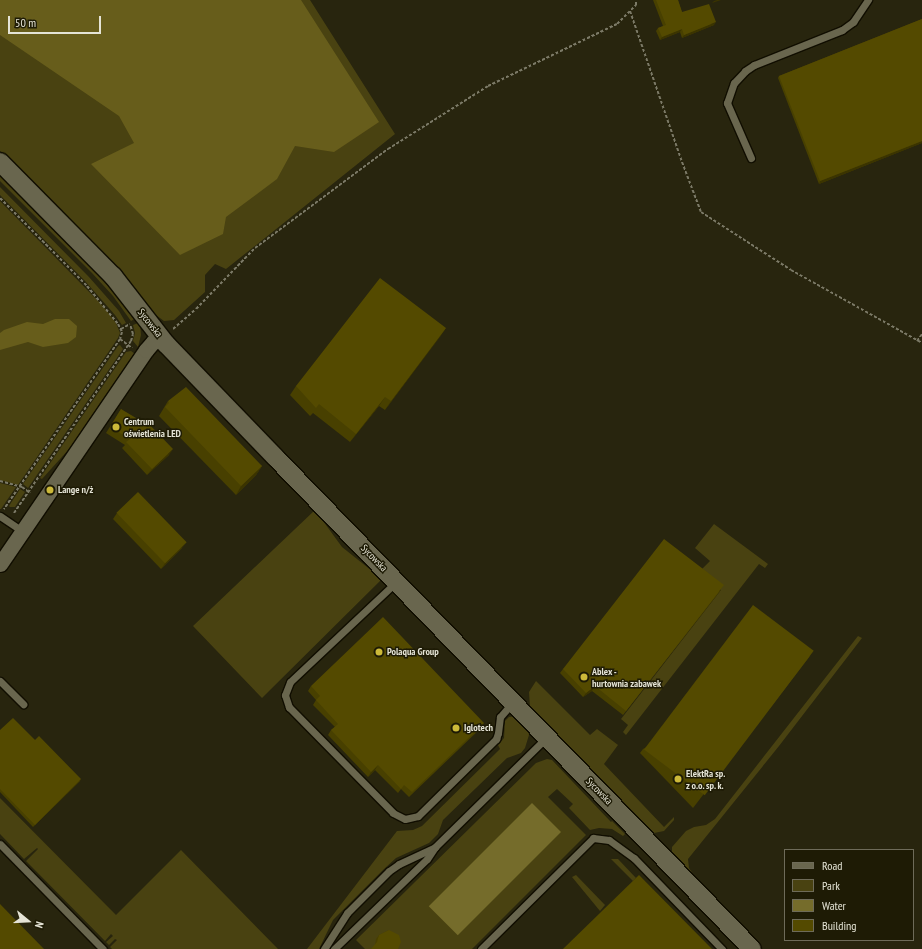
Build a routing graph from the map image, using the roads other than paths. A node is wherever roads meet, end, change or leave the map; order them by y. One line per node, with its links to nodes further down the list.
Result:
1 (868, 0): 2 (lane)
2 (751, 158)
3 (0, 162): 4 (street, Sycowska)
4 (161, 338): 6 (street); 8 (street, Sycowska)
5 (0, 515): 6 (lane)
6 (22, 531): 7 (street)
7 (0, 564)
8 (397, 581): 10 (street, Sycowska); 10 (lane)
9 (0, 681): 11 (lane)
10 (514, 702): 12 (street, Sycowska)
11 (23, 704)
12 (548, 737): 14 (lane); 20 (street, Sycowska)
13 (0, 844): 15 (lane)
14 (435, 847): 16 (lane); 17 (lane)
15 (103, 949)
16 (324, 949)
17 (334, 949)
18 (481, 949): 19 (lane)
19 (722, 949)
20 (752, 949)

